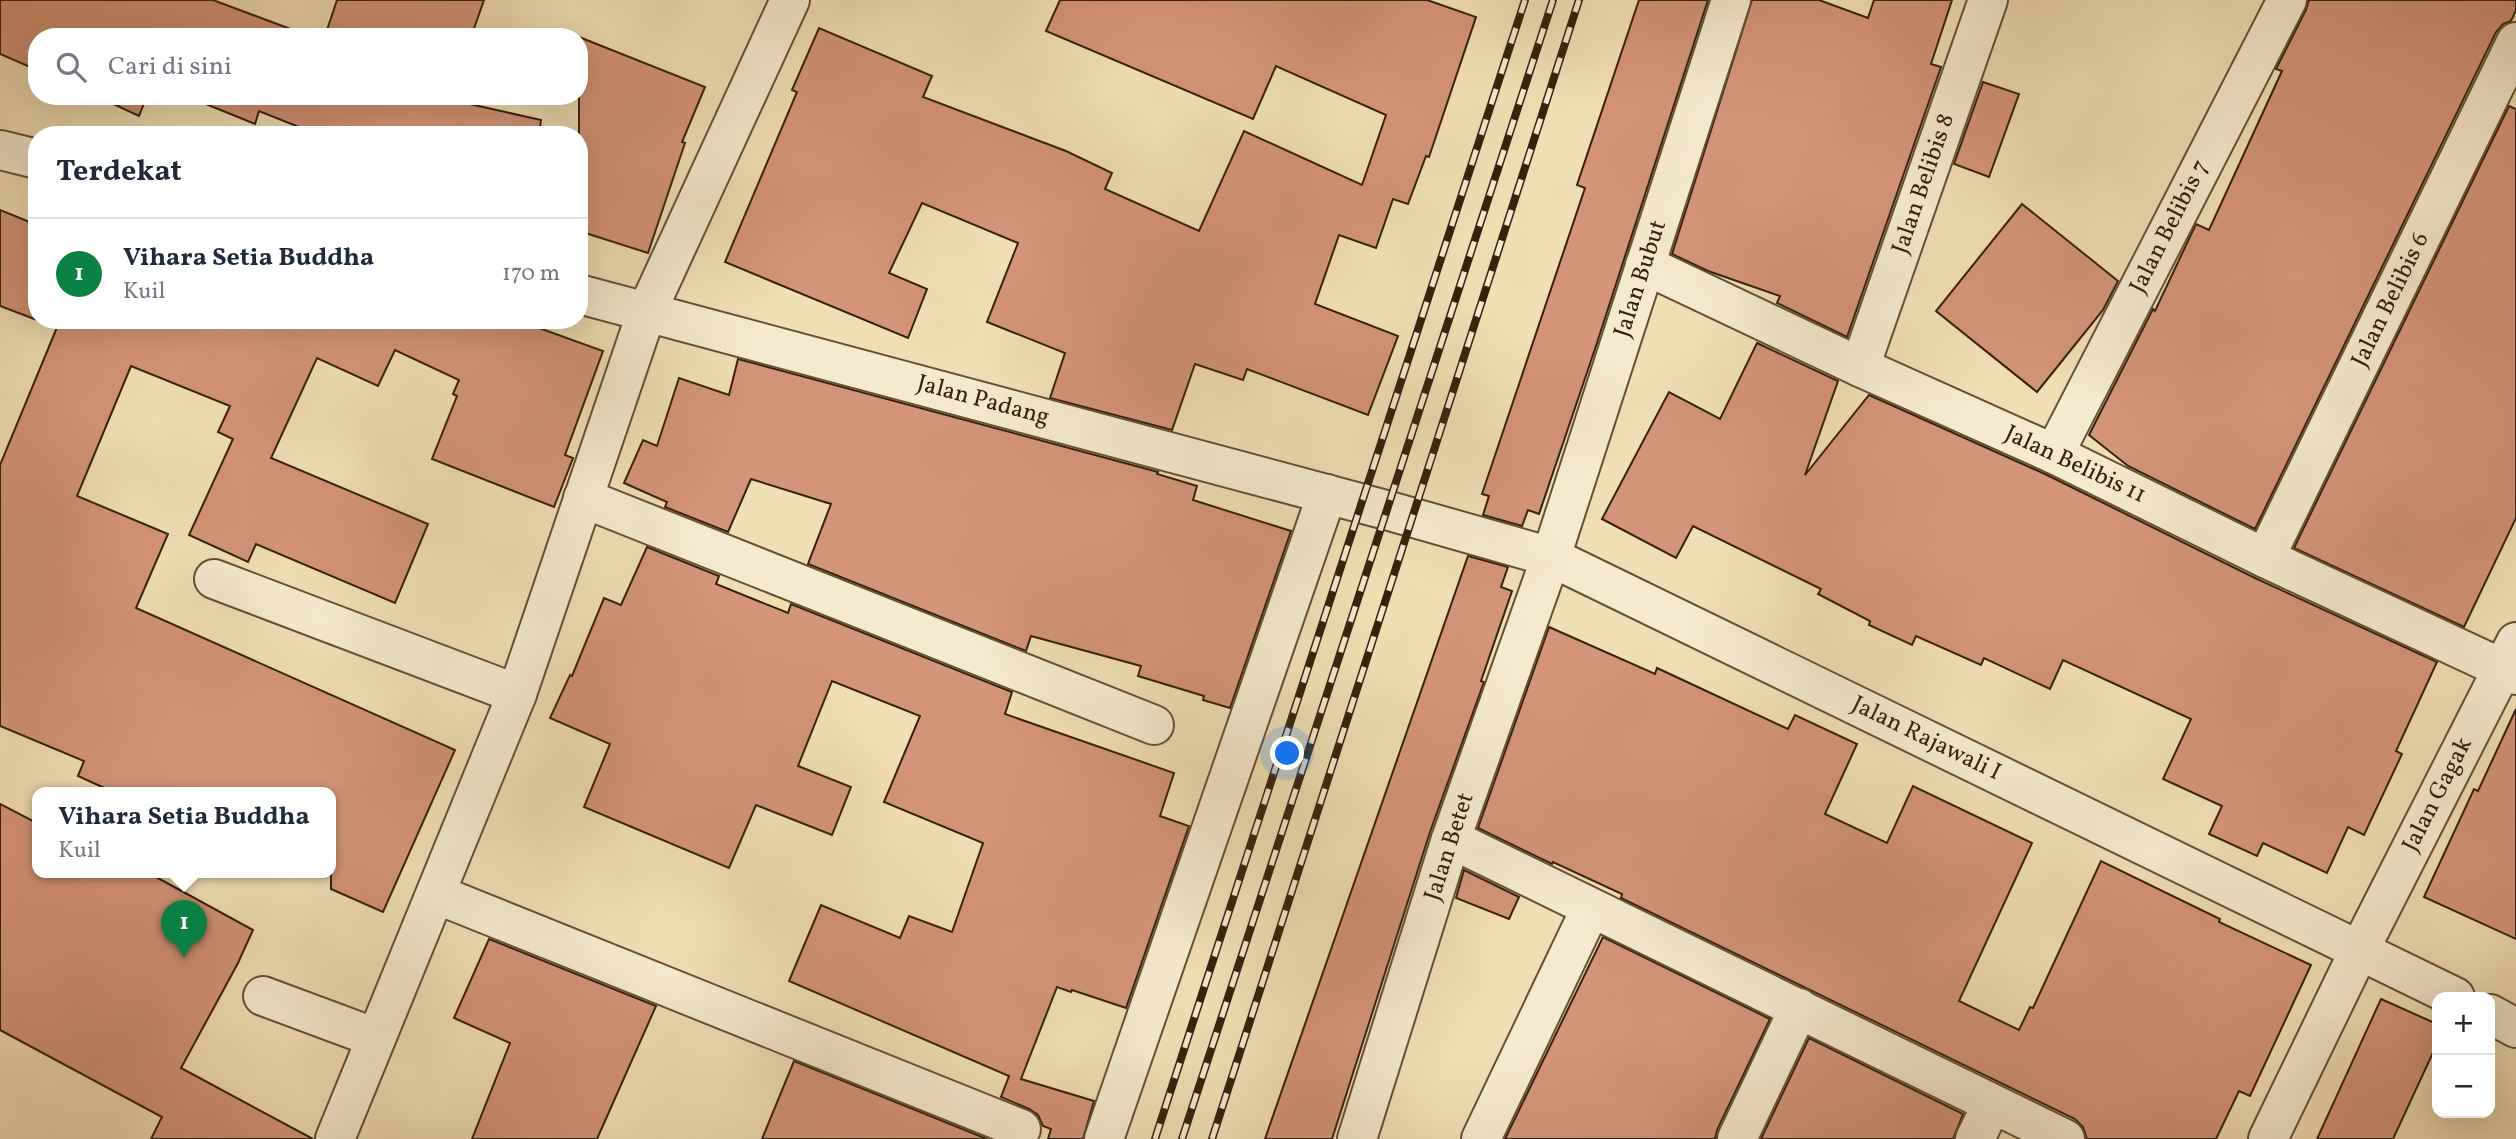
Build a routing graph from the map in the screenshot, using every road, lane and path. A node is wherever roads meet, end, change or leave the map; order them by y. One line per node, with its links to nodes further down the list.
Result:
1 (790, 0): 10 (street)
2 (1731, 0): 8 (street, Jalan Bubut)
3 (1988, 0): 11 (street, Jalan Belibis 8)
4 (2287, 0): 12 (street, Jalan Belibis 7)
5 (2516, 42): 17 (street, Jalan Belibis 6)
6 (0, 150): 7 (street)
7 (28, 157)
8 (1646, 265): 11 (street, Jalan Belibis 11); 16 (street, Jalan Bubut)
9 (588, 296): 10 (street, Jalan Padang)
10 (647, 311): 13 (street, Jalan Padang); 14 (street)
11 (1860, 367): 12 (street, Jalan Belibis 11)
12 (2054, 454): 17 (street, Jalan Belibis 11)
13 (1327, 494): 15 (street, Jalan Padang); 35 (street)
14 (583, 498): 20 (street); 21 (street)
15 (1386, 510): 16 (street, Jalan Rajawali I)
16 (1551, 557): 22 (street, Jalan Betet); 25 (street, Jalan Rajawali I)
17 (2265, 558): 19 (street, Jalan Belibis 11)
18 (214, 579): 20 (street)
19 (2512, 662): 25 (street, Jalan Gagak)
20 (517, 694): 23 (street)
21 (1154, 725)
22 (1451, 839): 24 (street); 36 (street, Jalan Betet)
23 (436, 894): 31 (street); 33 (street)
24 (1591, 908): 28 (street); 37 (street)
25 (2360, 949): 26 (street, Jalan Rajawali I); 41 (street, Jalan Gagak)
26 (2445, 992)
27 (263, 996): 31 (street)
28 (1799, 1008): 32 (street); 38 (street)
29 (2495, 1017): 30 (street)
30 (2516, 1028)
31 (376, 1038): 34 (street)
32 (1993, 1104): 39 (street); 40 (street)
33 (1021, 1129)
34 (335, 1139)
35 (1104, 1139)
36 (1357, 1139)
37 (1481, 1139)
38 (1737, 1139)
39 (1975, 1139)
40 (2065, 1139)
41 (2268, 1139)

